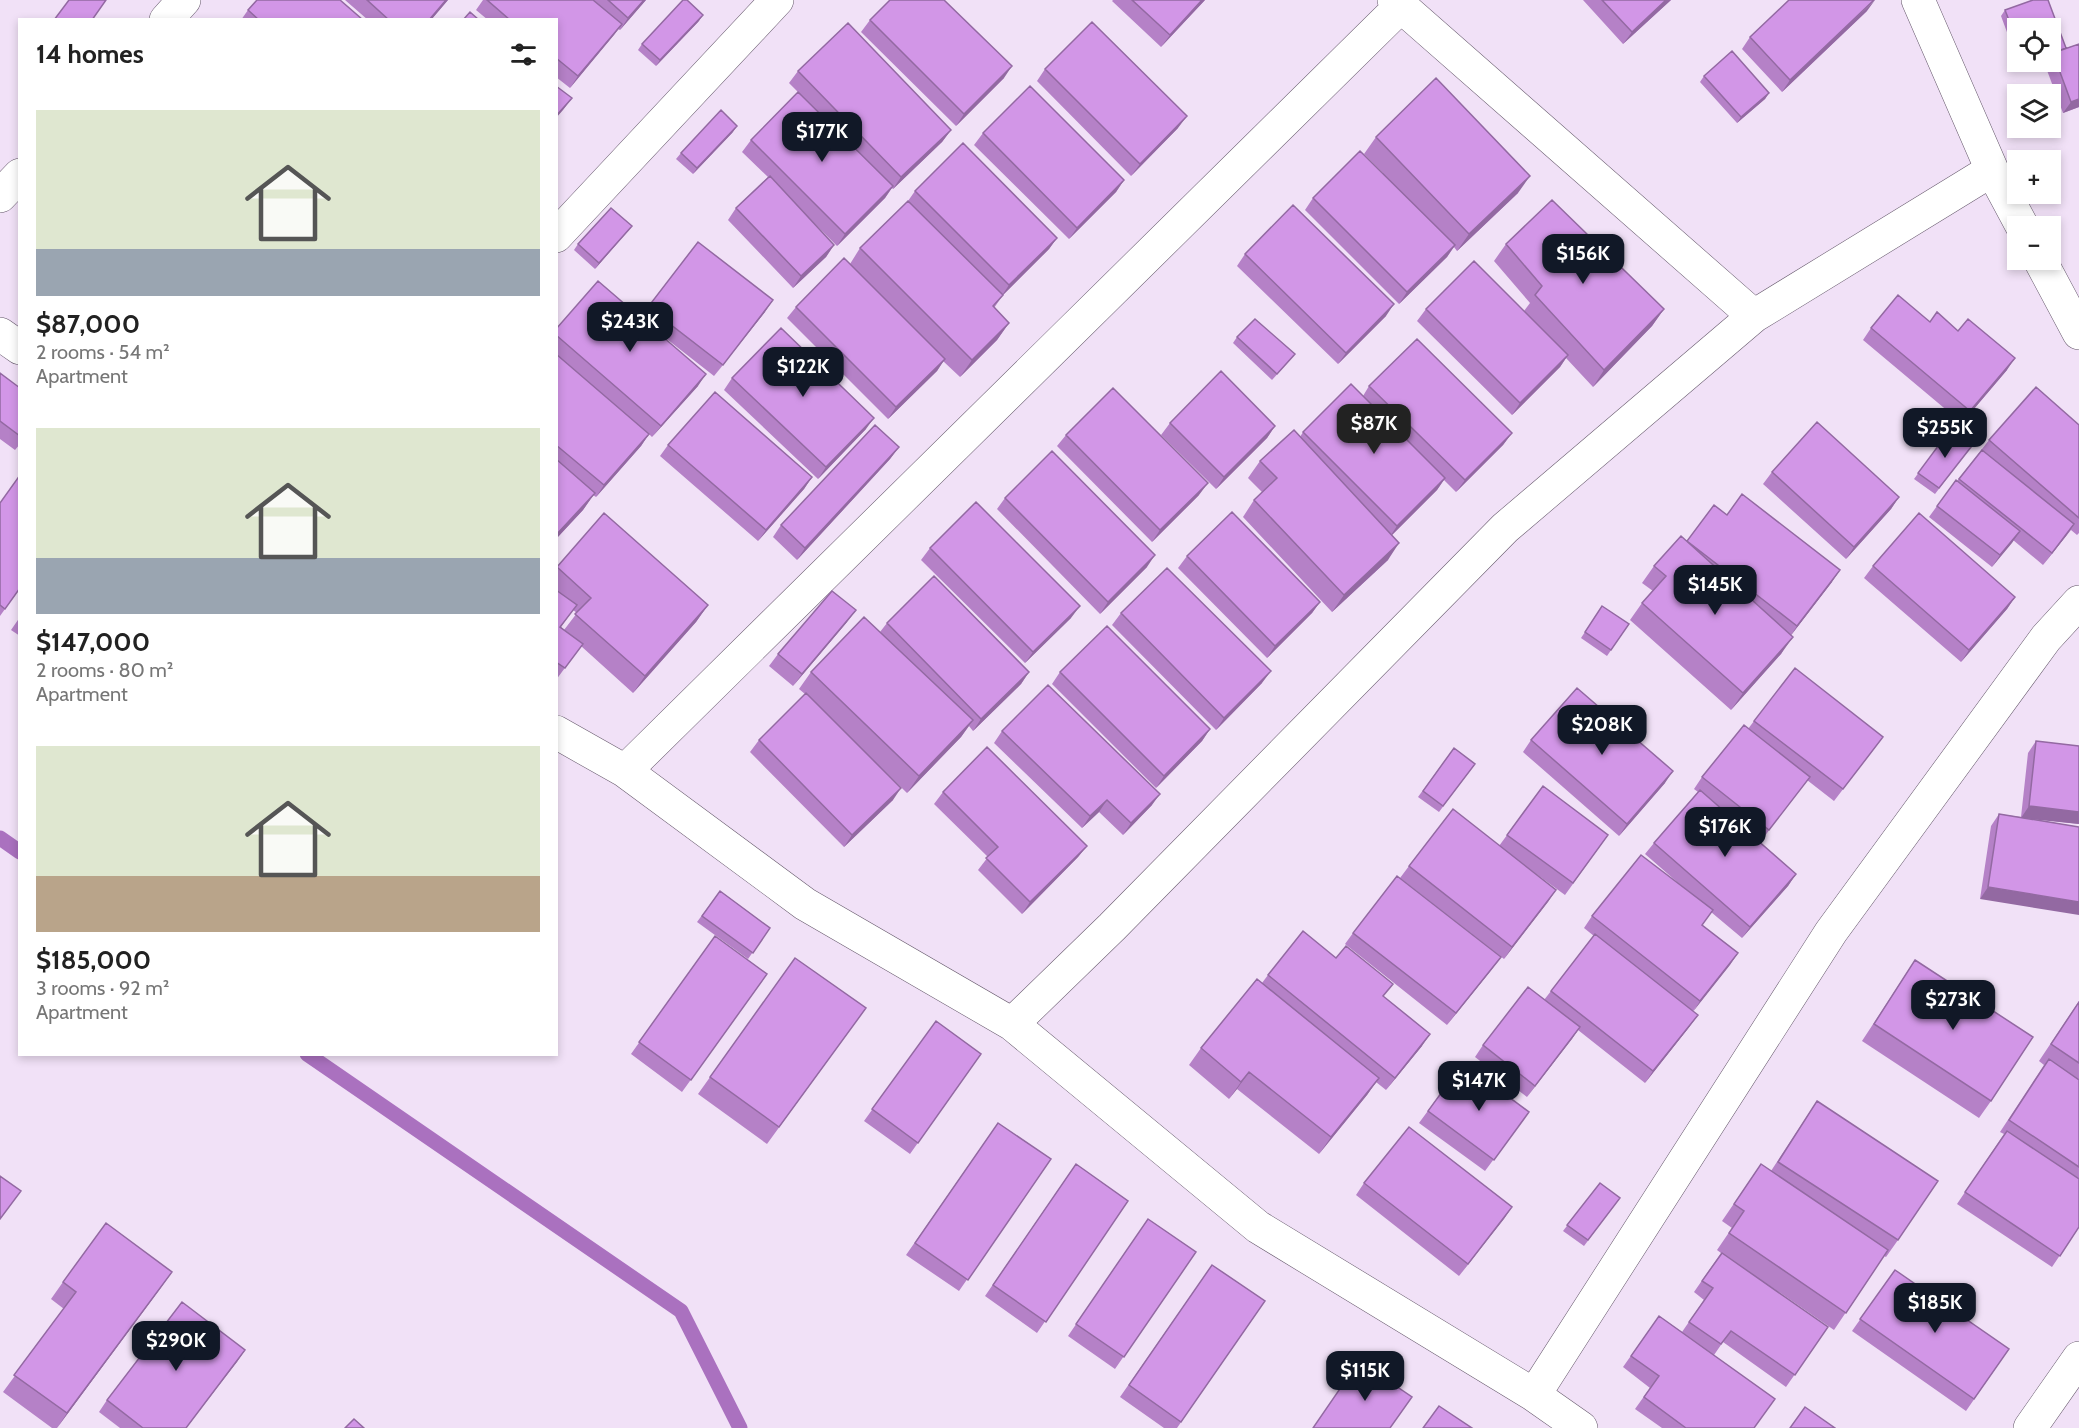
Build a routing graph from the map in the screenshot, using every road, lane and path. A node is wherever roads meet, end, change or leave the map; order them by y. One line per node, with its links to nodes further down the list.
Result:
1 (184, 0): 5 (street)
2 (777, 0): 10 (street)
3 (1918, 0): 6 (street)
4 (1397, 3): 12 (street); 18 (street)
5 (167, 18)
6 (1992, 170): 9 (street); 12 (street)
7 (18, 177): 8 (street)
8 (0, 196)
9 (2017, 216)
10 (558, 234)
11 (2045, 270): 13 (street)
12 (1754, 316): 19 (street)
13 (2079, 333)
14 (0, 334): 15 (street)
15 (18, 347)
16 (2079, 602): 21 (street)
17 (558, 733): 18 (street)
18 (625, 771): 19 (street)
19 (1012, 1024): 21 (street)
20 (2079, 1358): 23 (street)
21 (1534, 1395): 22 (street)
22 (1581, 1428)
23 (2030, 1428)

